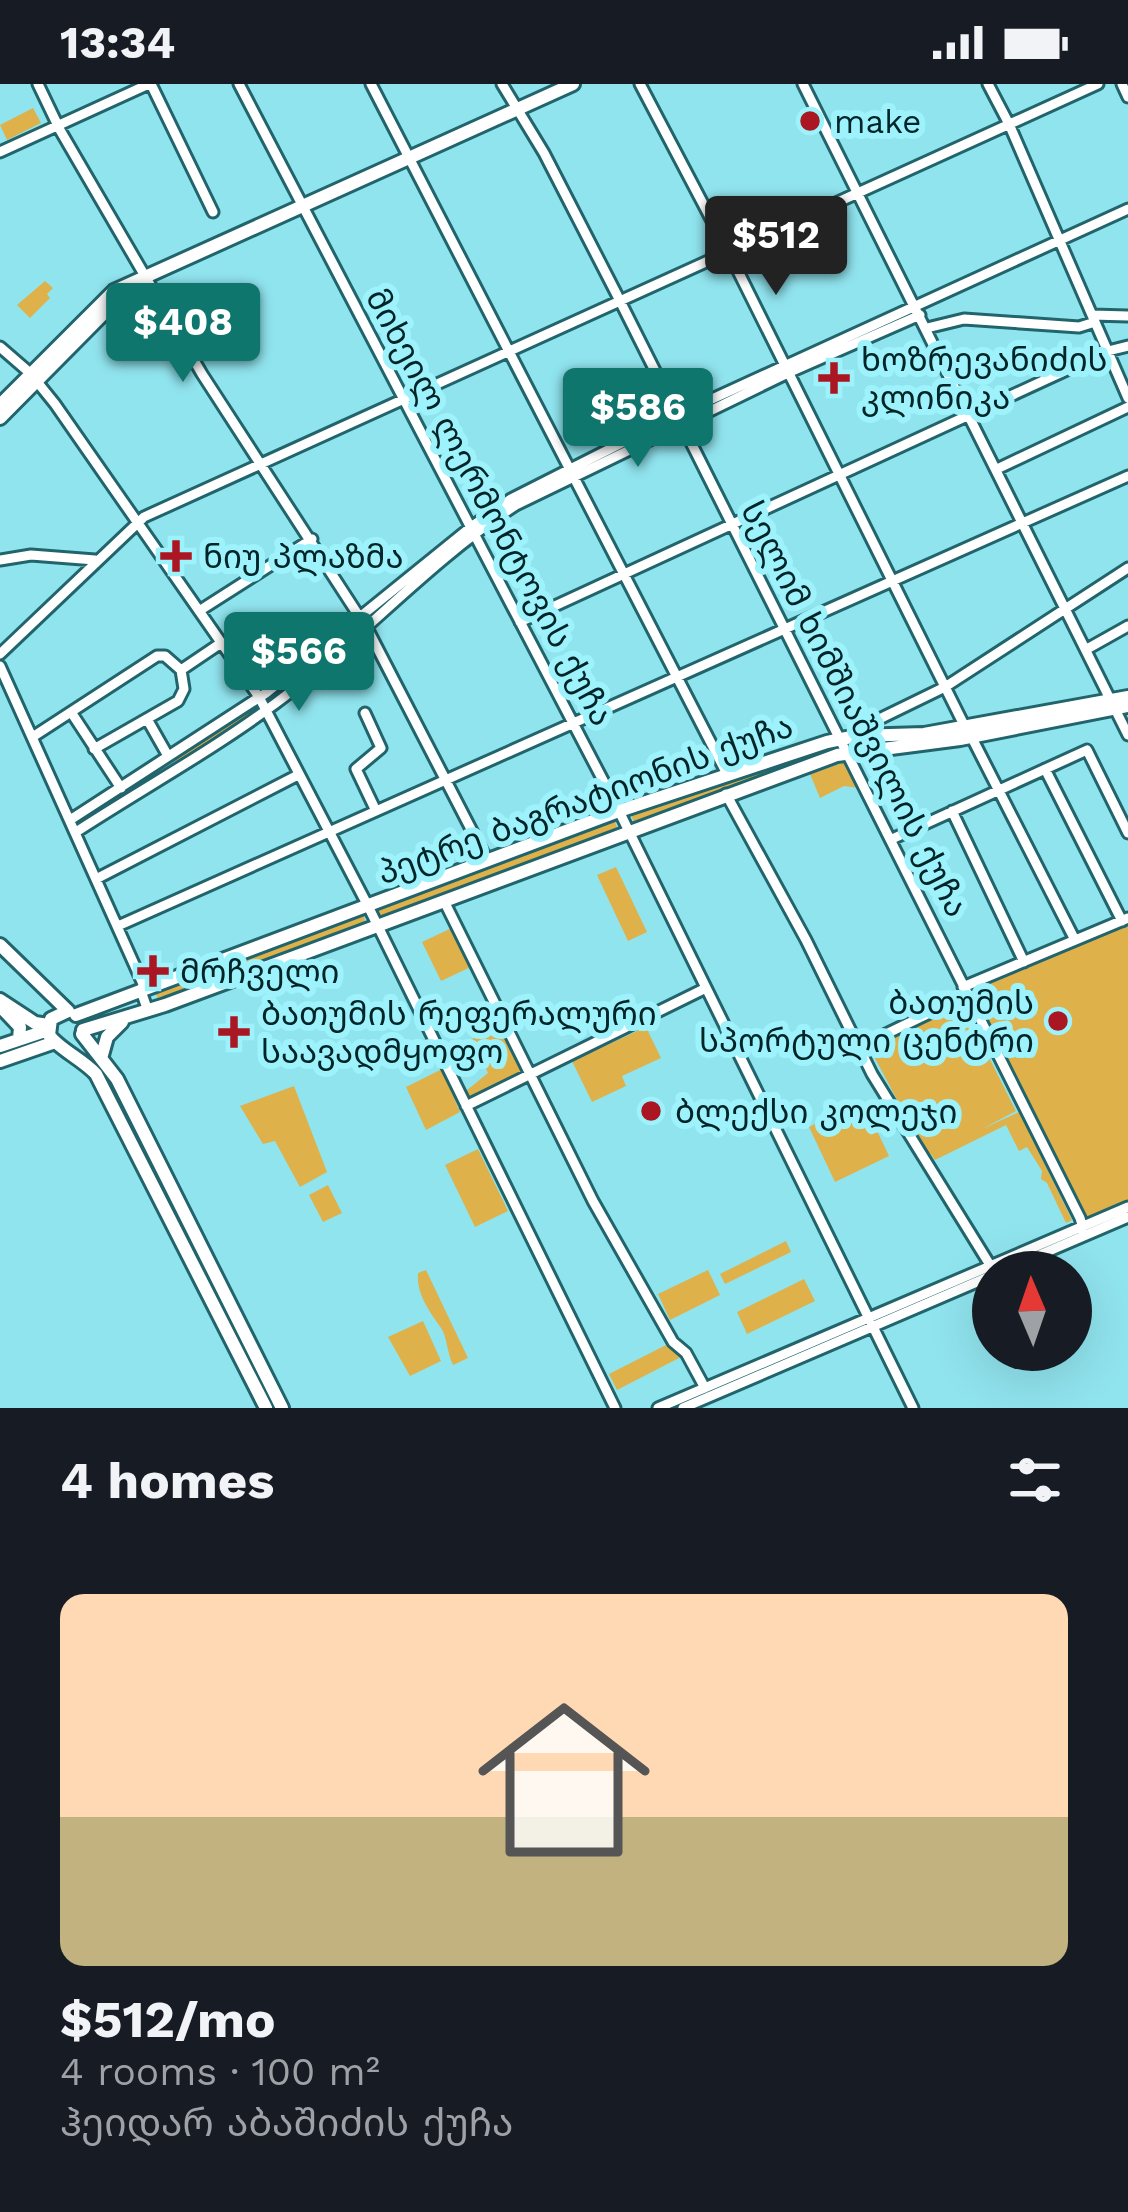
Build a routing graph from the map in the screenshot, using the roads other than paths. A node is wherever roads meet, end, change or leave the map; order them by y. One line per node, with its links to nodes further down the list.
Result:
1 (38, 84): 14 (street)
2 (150, 84): 14 (street); 21 (street)
3 (238, 84): 19 (street, მიხეილ ლერმონტოვის ქუჩა)
4 (371, 84): 17 (street)
5 (502, 84): 13 (street, სელიმ ხიმშიაშვილის ქუჩა)
6 (572, 84): 13 (main road)
7 (640, 84): 23 (street)
8 (803, 84): 18 (street)
9 (988, 84): 15 (street)
10 (1097, 84): 15 (street)
11 (1122, 84): 12 (street)
12 (1128, 97)
13 (518, 110): 17 (main road); 25 (street, სელიმ ხიმშიაშვილის ქუჩა)
14 (56, 124): 16 (street); 24 (street)
15 (1009, 124): 18 (street); 22 (street)
16 (0, 152)
17 (410, 159): 19 (main road); 33 (street)
18 (856, 191): 23 (street); 26 (street)
19 (302, 208): 24 (main road); 36 (street, მიხეილ ლერმონტოვის ქუჩა)
20 (1128, 209): 22 (street)
21 (213, 212)
22 (1059, 238): 26 (street); 28 (street)
23 (728, 251): 25 (street); 34 (street)
24 (148, 278): 35 (main road); 42 (street)
25 (621, 302): 33 (street); 41 (street, სელიმ ხიმშიაშვილის ქუჩა)
26 (917, 310): 29 (street); 34 (street)
27 (1128, 316): 28 (street)
28 (1094, 319): 29 (street); 32 (street)
29 (927, 328): 39 (street)
30 (1128, 346): 32 (street)
31 (0, 347): 35 (street)
32 (1108, 351): 37 (street); 39 (street)
33 (510, 352): 36 (street); 44 (street)
34 (785, 370): 41 (street); 45 (street)
35 (33, 377): 38 (main road); 40 (main road); 47 (street)
36 (404, 401): 42 (street); 50 (street, მიხეილ ლერმონტოვის ქუჩა)
37 (1128, 402): 43 (street)
38 (0, 405)
39 (970, 414): 43 (street); 45 (street)
40 (0, 418)
41 (679, 420): 44 (street); 49 (street, სელიმ ხიმშიაშვილის ქუჩა)
42 (262, 463): 47 (street); 51 (street)
43 (997, 469): 48 (street)
44 (571, 473): 50 (street); 55 (street)
45 (839, 475): 49 (street); 56 (street)
46 (1128, 476): 48 (street)
47 (137, 522): 53 (street); 58 (street)
48 (1024, 522): 56 (street); 57 (street)
49 (731, 523): 55 (street); 62 (street, სელიმ ხიმშიაშვილის ქუჩა)
50 (472, 530): 59 (street); 60 (street, მიხეილ ლერმონტოვის ქუჩა); 63 (street)
51 (312, 539): 58 (street); 59 (street)
52 (0, 560): 53 (street)
53 (95, 560): 66 (street)
54 (1128, 568): 57 (street)
55 (623, 572): 60 (street); 69 (street)
56 (892, 581): 62 (street); 70 (street)
57 (1066, 609): 65 (street); 70 (street)
58 (199, 611): 64 (street)
59 (360, 616): 63 (street); 71 (street)
60 (520, 622): 77 (street, მიხეილ ლერმონტოვის ქუჩა)
61 (1128, 626): 65 (street)
62 (785, 628): 69 (street); 81 (street, სელიმ ხიმშიაშვილის ქუჩა)
63 (368, 630): 73 (street); 89 (street)
64 (220, 643): 68 (street); 71 (street)
65 (1087, 649): 72 (street)
66 (0, 654)
67 (0, 666): 80 (street)
68 (182, 670): 74 (street); 76 (street)
69 (677, 677): 77 (street); 87 (street)
70 (945, 687): 78 (street); 81 (street)
71 (259, 697): 73 (street); 84 (street)
72 (1120, 703): 78 (main road, პეტრე ბაგრატიონის ქუჩა); 79 (street)
73 (266, 710): 85 (street); 88 (street)
74 (71, 712): 80 (street); 82 (street)
75 (365, 713): 96 (street)
76 (146, 719): 82 (street); 84 (street)
77 (573, 724): 89 (street); 97 (street, მიხეილ ლერმონტოვის ქუჩა)
78 (968, 732): 81 (main road, პეტრე ბაგრატიონის ქუჩა); 83 (main road, პეტრე ბაგრატიონის ქუჩა); 91 (street)
79 (1128, 735)
80 (34, 736): 99 (street)
81 (849, 737): 83 (street, სელიმ ხიმშიაშვილის ქუჩა); 87 (main road, პეტრე ბაგრატიონის ქუჩა)
82 (94, 749): 90 (street)
83 (849, 752): 93 (main road, პეტრე ბაგრატიონის ქუჩა); 104 (street, სელიმ ხიმშიაშვილის ქუჩა)
84 (167, 756): 85 (street); 90 (street)
85 (174, 769): 94 (street)
86 (1045, 769): 91 (street); 95 (street); 109 (street)
87 (728, 774): 97 (main road, პეტრე ბაგრატიონის ქუჩა)
88 (298, 775): 102 (street); 106 (street)
89 (445, 781): 96 (street); 105 (street)
90 (121, 788): 94 (street); 99 (street)
91 (998, 790): 98 (street); 112 (street)
92 (1128, 793): 95 (street)
93 (726, 794): 100 (main road, პეტრე ბაგრატიონის ქუჩა); 125 (street)
94 (128, 799): 101 (street)
95 (1112, 801): 103 (street)
96 (376, 811): 102 (street)
97 (619, 811): 100 (street, მიხეილ ლერმონტოვის ქუჩა); 105 (main road, პეტრე ბაგრატიონის ქუჩა)
98 (952, 811): 104 (street); 114 (street)
99 (70, 820): 101 (street)
100 (628, 830): 107 (main road, პეტრე ბაგრატიონის ქუჩა); 116 (street, მიხეილ ლერმონტოვის ქუჩა)
101 (76, 832): 106 (street)
102 (329, 832): 108 (street); 110 (street)
103 (1128, 833)
104 (892, 839): 117 (street, სელიმ ხიმშიაშვილის ქუჩა)
105 (487, 860): 108 (main road, პეტრე ბაგრატიონის ქუჩა)
106 (96, 879): 110 (street)
107 (444, 901): 111 (main road, პეტრე ბაგრატიონის ქუჩა); 128 (street)
108 (368, 906): 111 (street); 115 (main road, პეტრე ბაგრატიონის ქუჩა)
109 (1125, 920): 112 (street)
110 (118, 926): 115 (street)
111 (377, 926): 119 (main road, პეტრე ბაგრატიონის ქუჩა); 129 (street)
112 (1075, 940): 114 (street)
113 (0, 945): 120 (main road)
114 (1024, 962): 117 (street)
115 (145, 987): 119 (street); 120 (main road, პეტრე ბაგრატიონის ქუჩა)
116 (706, 988): 128 (street); 136 (street, მიხეილ ლერმონტოვის ქუჩა)
117 (965, 991): 125 (street); 132 (street, სელიმ ხიმშიაშვილის ქუჩა)
118 (0, 1003): 122 (main road); 123 (main road)
119 (147, 1011): 121 (main road, პეტრე ბაგრატიონის ქუჩა); 126 (main road)
120 (72, 1013): 121 (main road); 122 (main road, პეტრე ბაგრატიონის ქუჩა)
121 (83, 1032): 122 (main road, პეტრე ბაგრატიონის ქუჩა); 126 (main road)
122 (54, 1036): 123 (main road); 127 (main road); 138 (main road)
123 (19, 1039): 124 (main road)
124 (0, 1046)
125 (859, 1047): 133 (street)
126 (102, 1055): 139 (main road)
127 (0, 1061)
128 (530, 1073): 129 (street); 137 (street)
129 (466, 1106): 140 (street)
130 (1128, 1207): 132 (street)
131 (1128, 1217): 132 (street)
132 (1084, 1229): 134 (street)
133 (982, 1251)
134 (1037, 1251)
135 (972, 1280): 136 (street)
136 (871, 1322): 137 (street); 142 (street); 143 (street, მიხეილ ლერმონტოვის ქუჩა)
137 (705, 1388): 141 (street)
138 (266, 1408)
139 (282, 1408)
140 (615, 1408)
141 (658, 1408)
142 (683, 1408)
143 (914, 1408)

